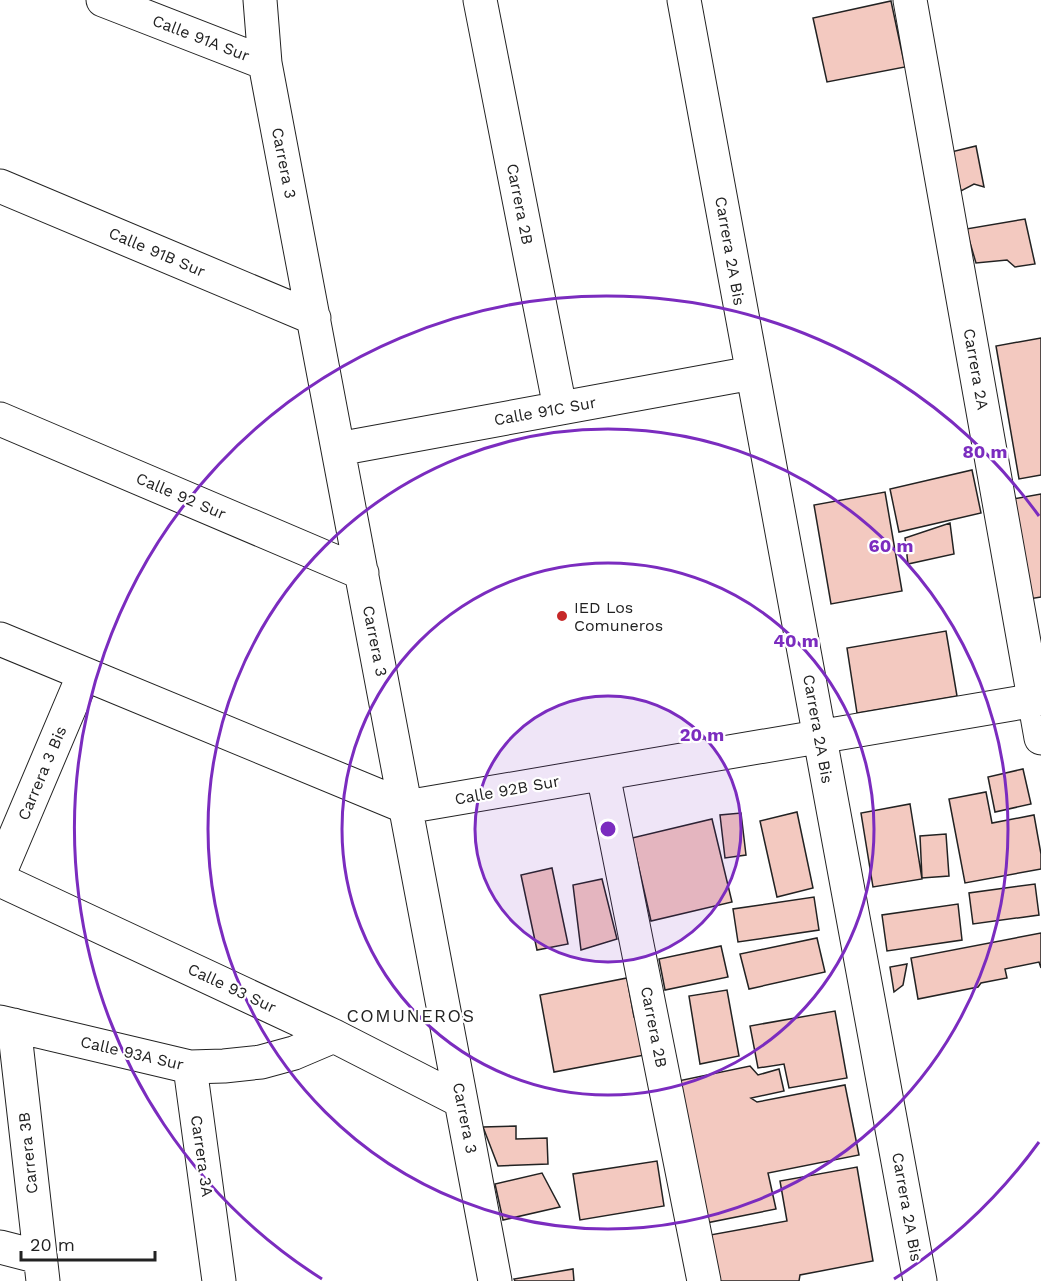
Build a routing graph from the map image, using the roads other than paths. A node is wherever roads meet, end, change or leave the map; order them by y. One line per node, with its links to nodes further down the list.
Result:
1 (103, 0): 6 (street, Calle 91A Sur)
2 (260, 0): 6 (street, Carrera 3)
3 (480, 0): 10 (street, Carrera 2B)
4 (684, 0): 9 (street, Carrera 2A Bis)
5 (910, 0): 16 (street, Carrera 2A)
6 (265, 63): 8 (street, Carrera 3)
7 (0, 186): 8 (street, Calle 91B Sur)
8 (314, 318): 12 (street, Carrera 3)
9 (753, 373): 10 (street, Calle 91C Sur); 17 (street, Carrera 2A Bis)
10 (560, 408): 12 (street, Calle 91C Sur)
11 (0, 419): 13 (street, Calle 92 Sur)
12 (338, 449): 13 (street, Carrera 3)
13 (362, 573): 20 (street, Carrera 3)
14 (0, 639): 15 (street)
15 (84, 674): 20 (street); 21 (street, Carrera 3 Bis)
16 (1038, 699): 17 (street, Calle 92B Sur); 18 (street, Carrera 2A)
17 (820, 737): 19 (street, Calle 92B Sur); 32 (street, Carrera 2A Bis)
18 (1041, 738)
19 (603, 774): 20 (street, Calle 92B Sur); 31 (street, Carrera 2B)
20 (406, 807): 26 (street, Carrera 3)
21 (0, 872)
22 (0, 880): 24 (street, Calle 93 Sur)
23 (7, 1024): 25 (street, Calle 93A Sur); 28 (street, Carrera 3B)
24 (334, 1036): 25 (street, Calle 93A Sur); 26 (street, Calle 93 Sur)
25 (190, 1067): 29 (street, Carrera 3A)
26 (461, 1101): 30 (street, Carrera 3)
27 (0, 1247): 28 (street)
28 (41, 1269)
29 (219, 1281)
30 (495, 1281)
31 (704, 1281)
32 (920, 1281)

